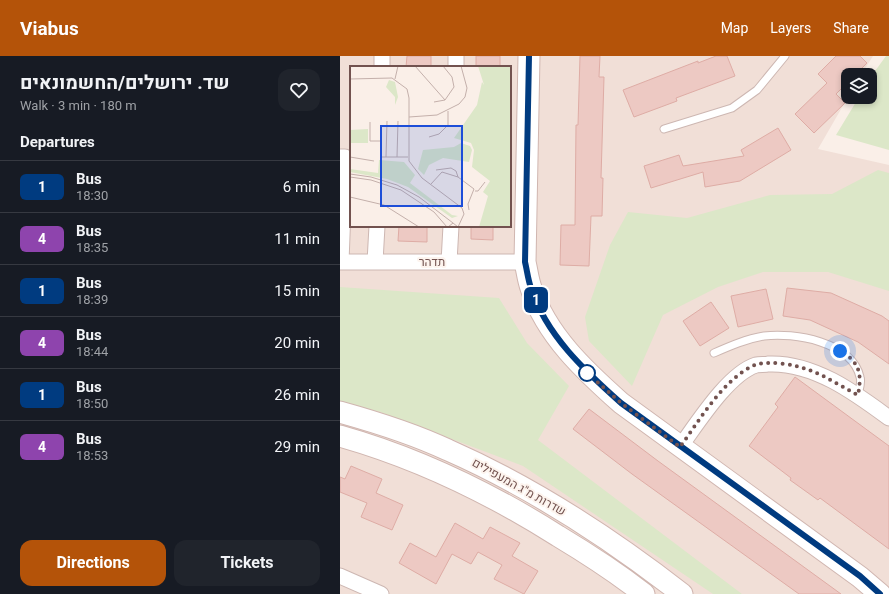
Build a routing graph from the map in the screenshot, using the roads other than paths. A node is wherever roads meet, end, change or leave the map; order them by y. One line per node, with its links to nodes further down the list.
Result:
1 (529, 56): 9 (main road)
2 (785, 56): 3 (lane)
3 (664, 129)
4 (340, 157): 7 (street, תדהר)
5 (377, 227): 7 (street)
6 (451, 227): 8 (street)
7 (375, 262): 8 (street, תדהר)
8 (449, 262): 9 (street, תדהר)
9 (525, 262): 15 (main road)
10 (714, 353): 11 (lane)
11 (858, 395): 13 (street); 15 (street)
12 (340, 412): 19 (main road, שדרות מ"ג המעפילים)
13 (889, 418)
14 (340, 436): 18 (main road, שדרות מ"ג המעפילים)
15 (680, 447): 20 (main road)
16 (340, 576): 17 (street)
17 (381, 594)
18 (644, 594)
19 (682, 594)
20 (880, 594)

